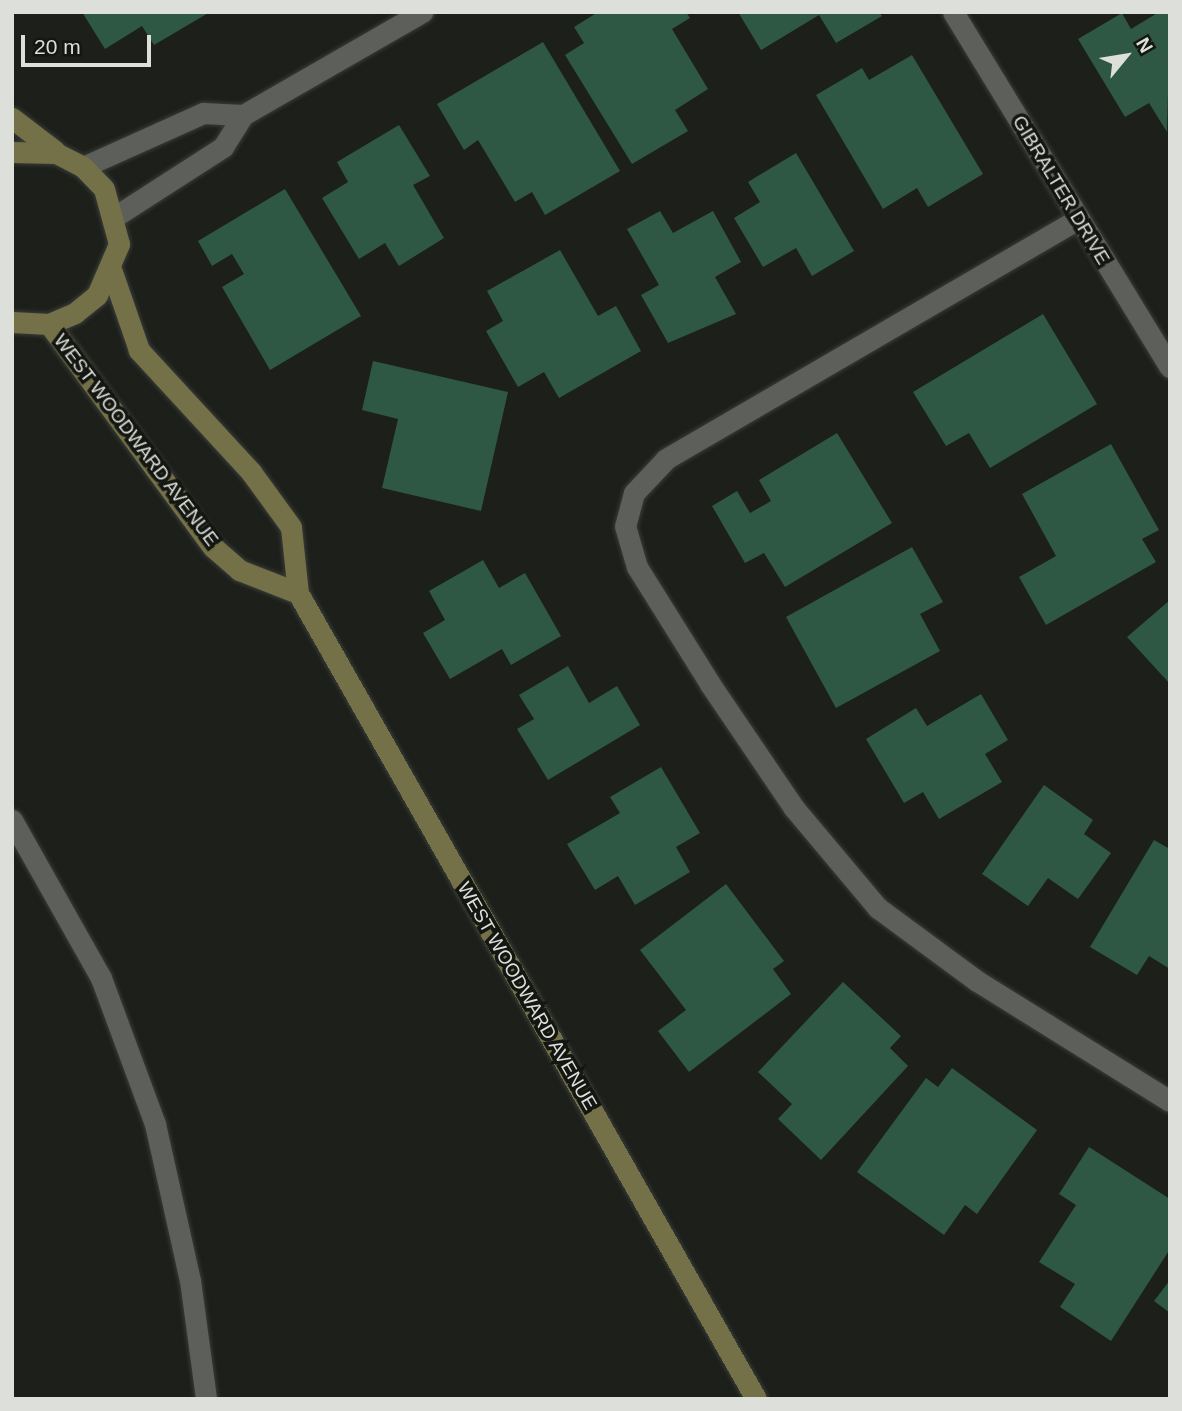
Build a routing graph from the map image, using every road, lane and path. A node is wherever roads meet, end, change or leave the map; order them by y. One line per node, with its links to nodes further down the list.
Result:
1 (422, 12): 3 (street)
2 (953, 12): 9 (street, GIBRALTER DRIVE)
3 (243, 115): 7 (street); 8 (street)
4 (12, 118): 6 (street)
5 (12, 152): 6 (street)
6 (56, 153): 7 (street)
7 (83, 167): 8 (street)
8 (116, 216): 10 (street)
9 (1078, 219): 13 (street, GIBRALTER DRIVE); 16 (street)
10 (112, 272): 12 (street); 14 (street, WEST WOODWARD AVENUE)
11 (12, 323): 12 (street)
12 (49, 324): 14 (street, WEST WOODWARD AVENUE)
13 (1170, 367)
14 (298, 593): 18 (street, WEST WOODWARD AVENUE)
15 (12, 820): 17 (street)
16 (1170, 1101)
17 (206, 1399)
18 (756, 1399)

